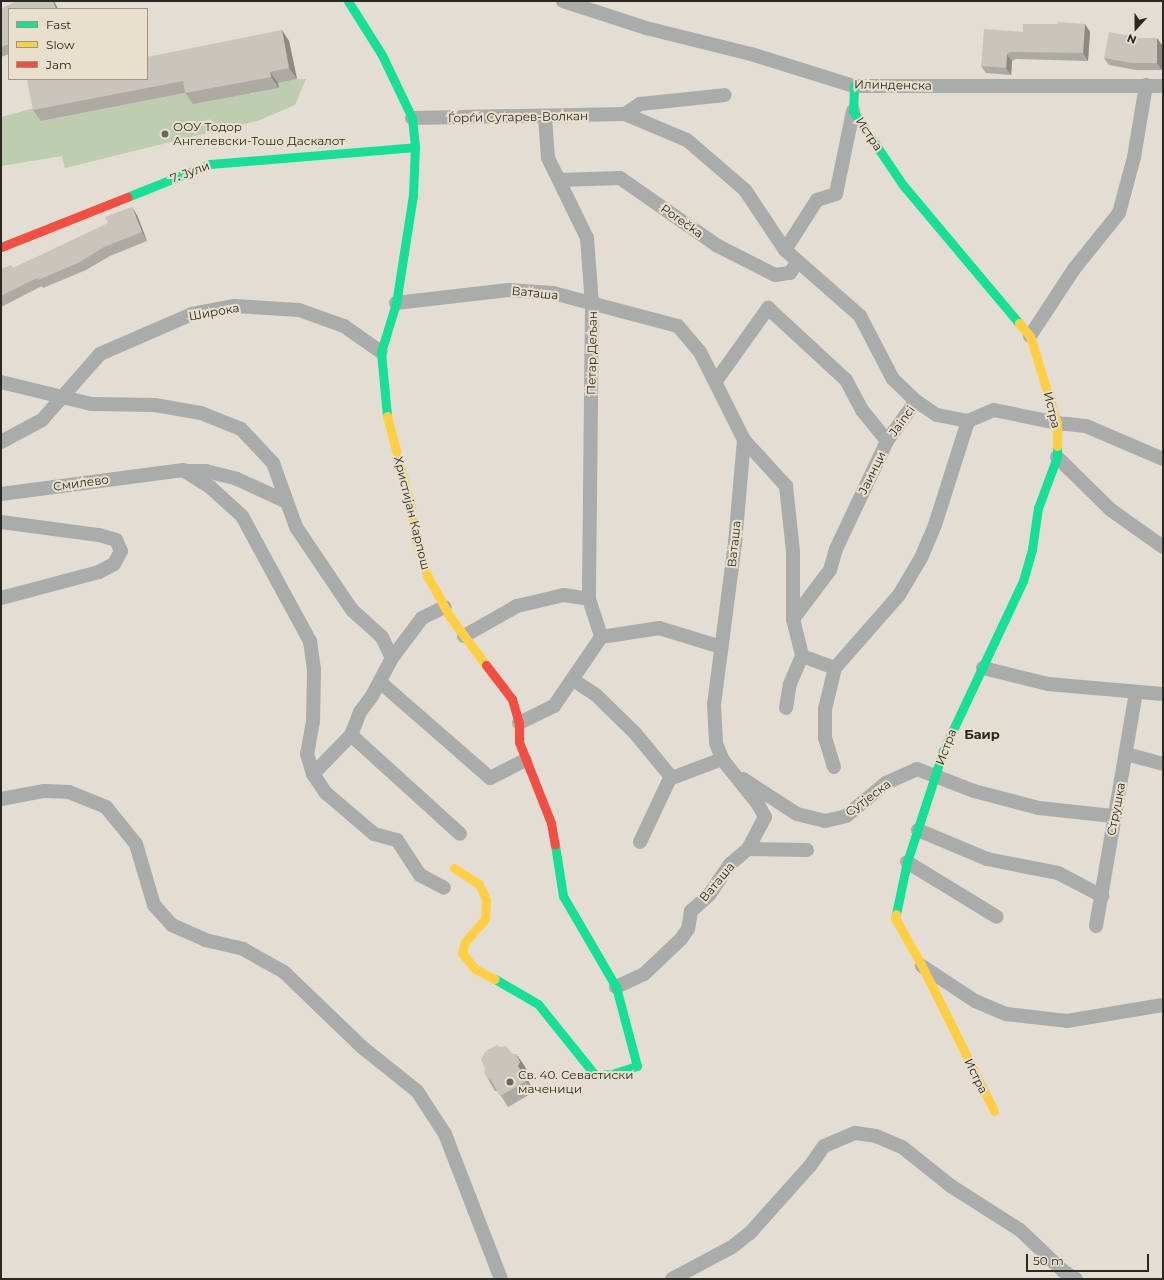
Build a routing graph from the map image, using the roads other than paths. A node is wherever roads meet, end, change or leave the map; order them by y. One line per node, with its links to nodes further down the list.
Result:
1 (348, 1): 10 (street, Христијан Карпош)
2 (563, 1): 3 (street, Илинденска)
3 (854, 86): 4 (street, Илинденска); 7 (street, Истра)
4 (1146, 86): 5 (street, Илинденска); 18 (street)
5 (1163, 86)
6 (725, 96): 8 (street, Ѓорѓи Сугарев-Волкан)
7 (853, 111): 14 (street); 18 (street, Истра)
8 (625, 114): 9 (street, Ѓорѓи Сугарев-Волкан); 14 (street, Ѓорѓи Сугарев-Волкан)
9 (545, 117): 10 (street, Ѓорѓи Сугарев-Волкан); 12 (street, Петар Дељан)
10 (412, 118): 11 (street, Христијан Карпош)
11 (415, 147): 13 (street, 7. Јули); 16 (street, Христијан Карпош)
12 (558, 180): 15 (street, Porečka); 17 (street, Петар Дељан)
13 (1, 247)
14 (785, 250): 15 (street, Ѓорѓи Сугарев-Волкан)
15 (798, 262): 23 (street, Ѓорѓи Сугарев-Волкан)
16 (396, 303): 17 (street, Ваташа); 19 (street, Христијан Карпош)
17 (592, 304): 20 (street, Ваташа); 37 (street, Петар Дељан)
18 (1030, 336): 25 (street, Истра)
19 (382, 352): 22 (street, Широка); 38 (street, Христијан Карпош)
20 (716, 381): 26 (street, Ваташа); 27 (street, Јаинци)
21 (1, 382): 22 (street)
22 (64, 397): 28 (street, Широка); 33 (street)
23 (916, 401): 24 (street, Ѓорѓи Сугарев-Волкан); 27 (street, Jainci)
24 (968, 421): 25 (street); 45 (street)
25 (1057, 423): 29 (street, Истра); 30 (street)
26 (744, 440): 39 (street); 42 (street, Ваташа)
27 (887, 441): 39 (street, Јаинци)
28 (1, 442)
29 (1057, 457): 35 (street); 46 (street, Истра)
30 (1162, 459)
31 (183, 470): 32 (street, Смилево); 33 (street); 61 (street)
32 (1, 494)
33 (285, 501): 44 (street)
34 (1, 522): 36 (street)
35 (1163, 547)
36 (1, 598)
37 (589, 599): 40 (street); 41 (street, Петар Дељан)
38 (445, 607): 40 (street, Христијан Карпош); 44 (street)
39 (793, 619): 43 (street)
40 (464, 636): 52 (street, Христијан Карпош)
41 (601, 636): 42 (street); 47 (street)
42 (721, 647): 55 (street, Ваташа)
43 (802, 656): 45 (street); 51 (street)
44 (392, 658): 48 (street)
45 (835, 668): 58 (street)
46 (983, 668): 49 (street); 62 (street, Истра)
47 (573, 680): 52 (street); 63 (street)
48 (380, 682): 53 (street); 56 (street)
49 (1136, 692): 50 (street); 54 (street, Струшка)
50 (1163, 694)
51 (786, 708)
52 (519, 723): 56 (street, Христијан Карпош)
53 (351, 736): 61 (street); 67 (street)
54 (1126, 754): 57 (street); 65 (street, Струшка)
55 (722, 759): 60 (street, Ваташа); 63 (street)
56 (525, 760): 78 (street, Христијан Карпош)
57 (1163, 764)
58 (834, 767)
59 (917, 769): 60 (street, Сутјеска); 62 (street, Истра)
60 (734, 773): 69 (street, Ваташа)
61 (313, 774): 73 (street)
62 (935, 774): 65 (street); 66 (street, Истра)
63 (671, 776): 68 (street)
64 (1, 799): 81 (street)
65 (1113, 816): 74 (street, Струшка)
66 (918, 830): 71 (street, Истра); 74 (street)
67 (460, 834)
68 (640, 842)
69 (748, 849): 70 (street); 78 (street, Ваташа)
70 (807, 850)
71 (907, 862): 75 (street); 77 (street, Истра)
72 (454, 868): 78 (street, Христијан Карпош)
73 (444, 888)
74 (1102, 896): 76 (street, Струшка)
75 (997, 917)
76 (1096, 926)
77 (922, 966): 79 (street); 80 (street, Истра)
78 (616, 987)
79 (1163, 1005)
80 (994, 1111)
81 (501, 1279)
82 (672, 1279): 83 (street)
83 (1076, 1279)

